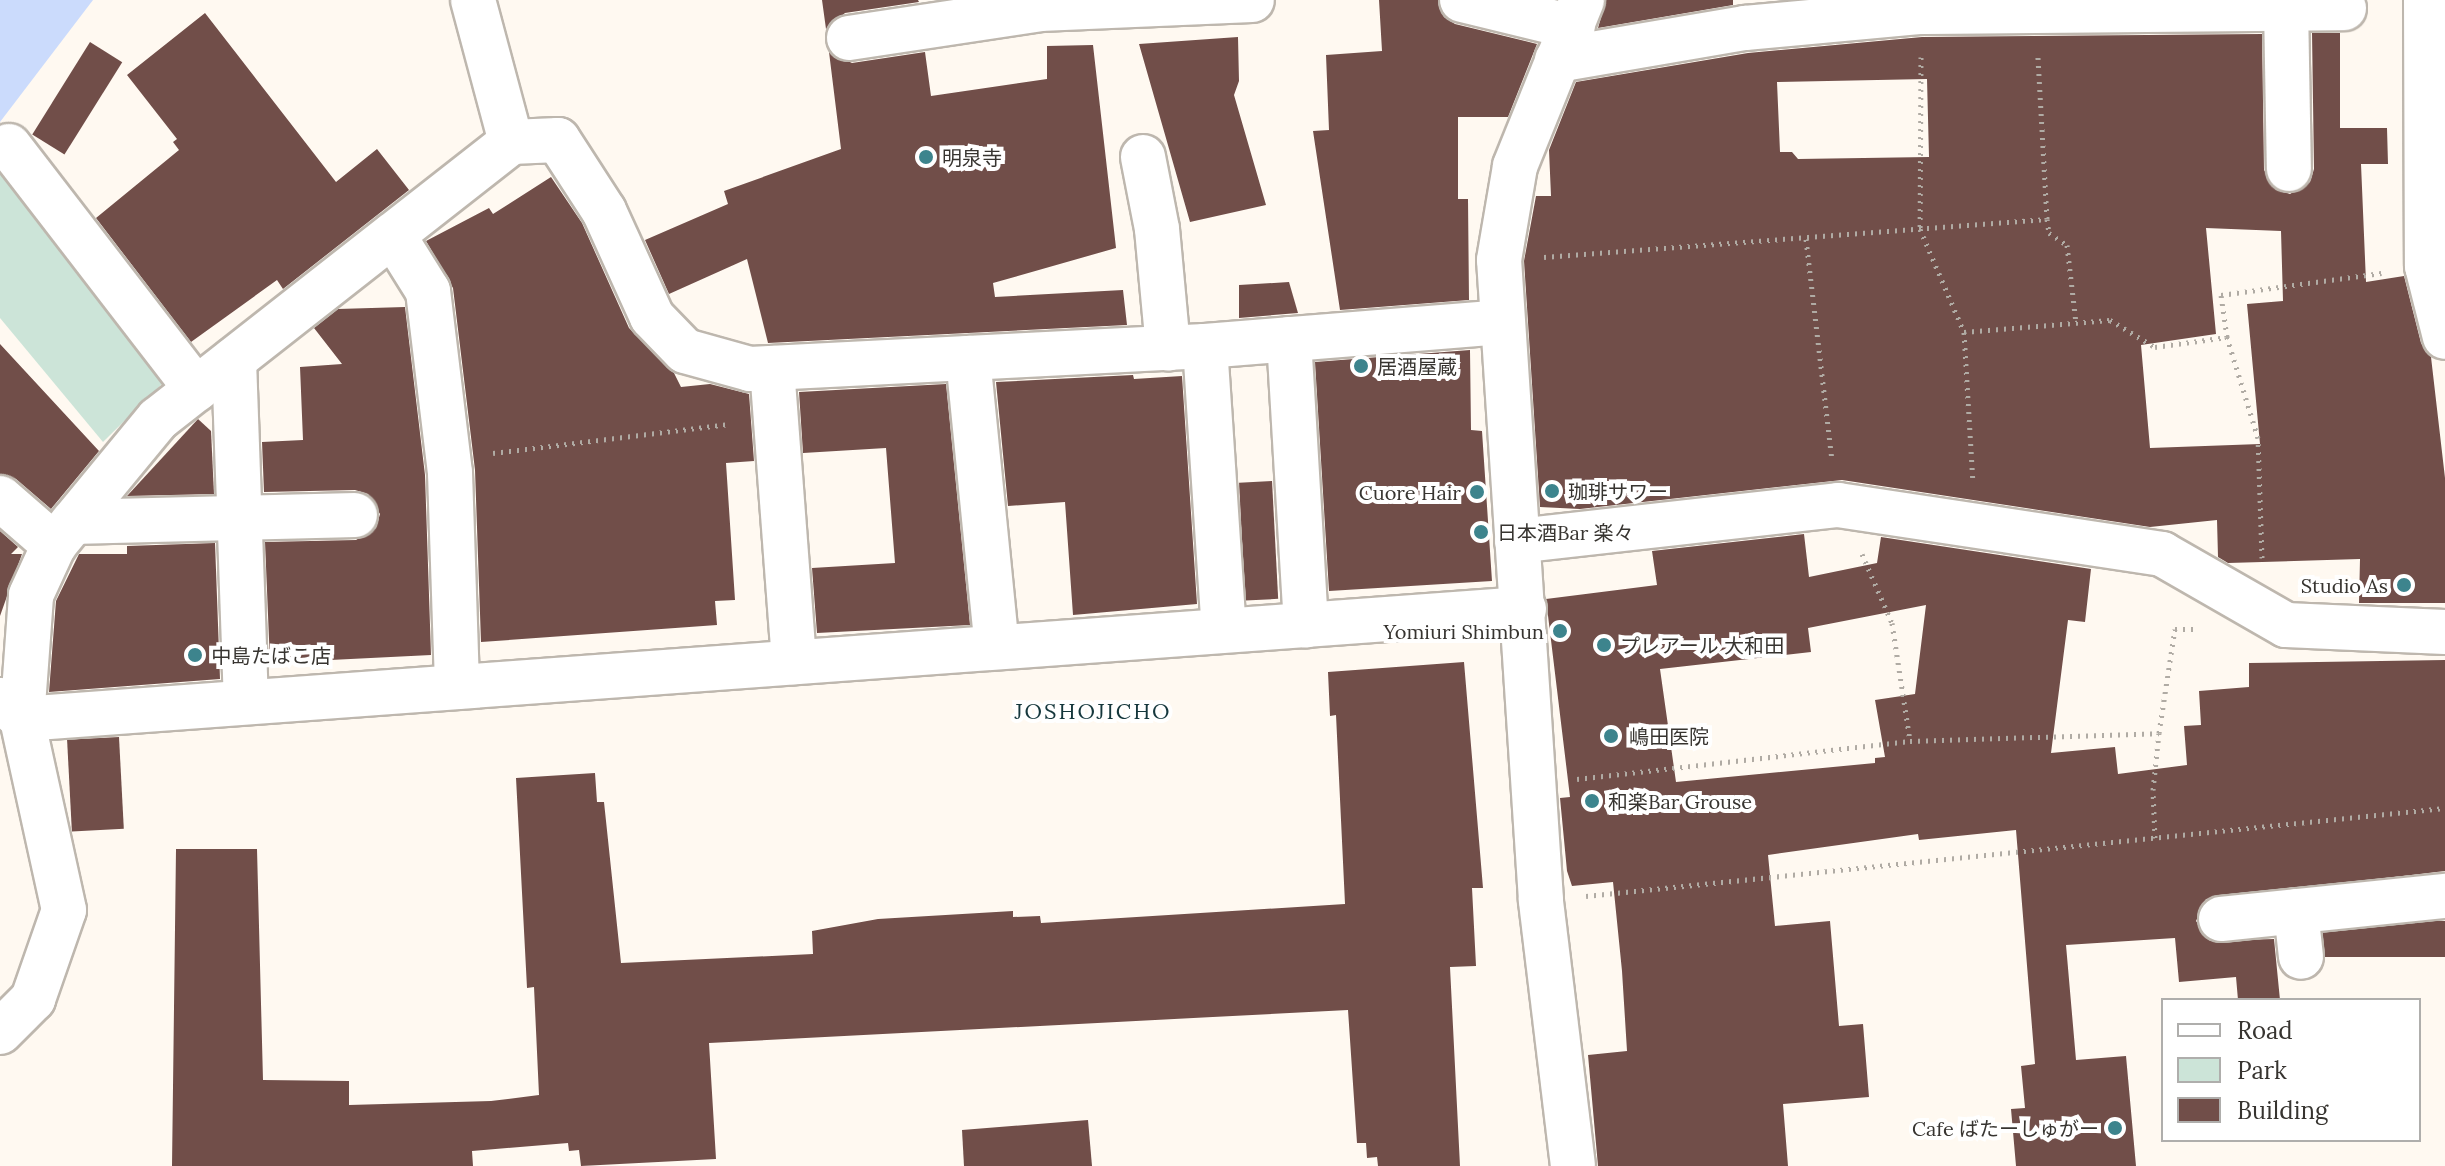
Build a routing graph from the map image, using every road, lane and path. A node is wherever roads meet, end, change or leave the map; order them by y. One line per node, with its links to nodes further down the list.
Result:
1 (473, 0): 14 (street)
2 (1232, 0): 3 (street); 7 (street)
3 (1252, 0)
4 (1462, 0): 11 (street)
5 (2426, 0): 13 (street)
6 (2286, 5): 8 (street); 10 (street); 17 (street)
7 (993, 8): 12 (street)
8 (2344, 8)
9 (1921, 12): 10 (street); 11 (street); 19 (path)
10 (2036, 12): 18 (path)
11 (1571, 29): 22 (street)
12 (849, 38)
13 (2436, 94): 23 (street)
14 (511, 142): 20 (street); 33 (street)
15 (9, 146): 34 (street)
16 (1143, 157): 30 (street)
17 (2289, 169)
18 (2047, 219): 19 (path); 25 (path)
19 (1920, 229): 21 (path); 26 (path)
20 (393, 235): 32 (street); 36 (street)
21 (1806, 239): 22 (path); 38 (path)
22 (1499, 260): 24 (street)
23 (2427, 266): 27 (path); 28 (street)
24 (1501, 322): 29 (street); 43 (street)
25 (2076, 323): 26 (path); 27 (path)
26 (1964, 332): 41 (path)
27 (2227, 337): 45 (path)
28 (2445, 337)
29 (1289, 339): 30 (street); 46 (street)
30 (1186, 347): 31 (street); 47 (street)
31 (968, 358): 33 (street); 49 (street)
32 (234, 360): 34 (street); 40 (street)
33 (772, 368): 35 (street)
34 (196, 389): 42 (street)
35 (776, 418): 36 (path); 50 (street)
36 (449, 459): 51 (street)
37 (0, 498): 42 (street)
38 (1838, 505): 41 (street); 43 (street); 55 (path)
39 (355, 515): 40 (street)
40 (240, 519): 42 (street); 52 (street)
41 (1976, 526): 45 (street)
42 (63, 533): 53 (street)
43 (1517, 541): 44 (street)
44 (1524, 609): 46 (street); 56 (street)
45 (2265, 614): 48 (street); 54 (path)
46 (1306, 625): 47 (street)
47 (1224, 630): 49 (street)
48 (2445, 632)
49 (997, 647): 50 (street)
50 (794, 662): 51 (street)
51 (457, 687): 52 (street)
52 (246, 702): 53 (street)
53 (11, 708): 64 (street)
54 (2159, 733): 55 (path); 58 (path)
55 (1910, 741): 56 (path)
56 (1532, 784): 60 (street)
57 (2445, 808): 58 (path)
58 (2155, 838): 60 (path)
59 (2445, 896): 61 (street)
60 (1541, 900): 65 (street)
61 (2296, 911): 62 (street); 63 (street)
62 (2221, 919)
63 (2301, 957)
64 (0, 1032)
65 (1573, 1166)

